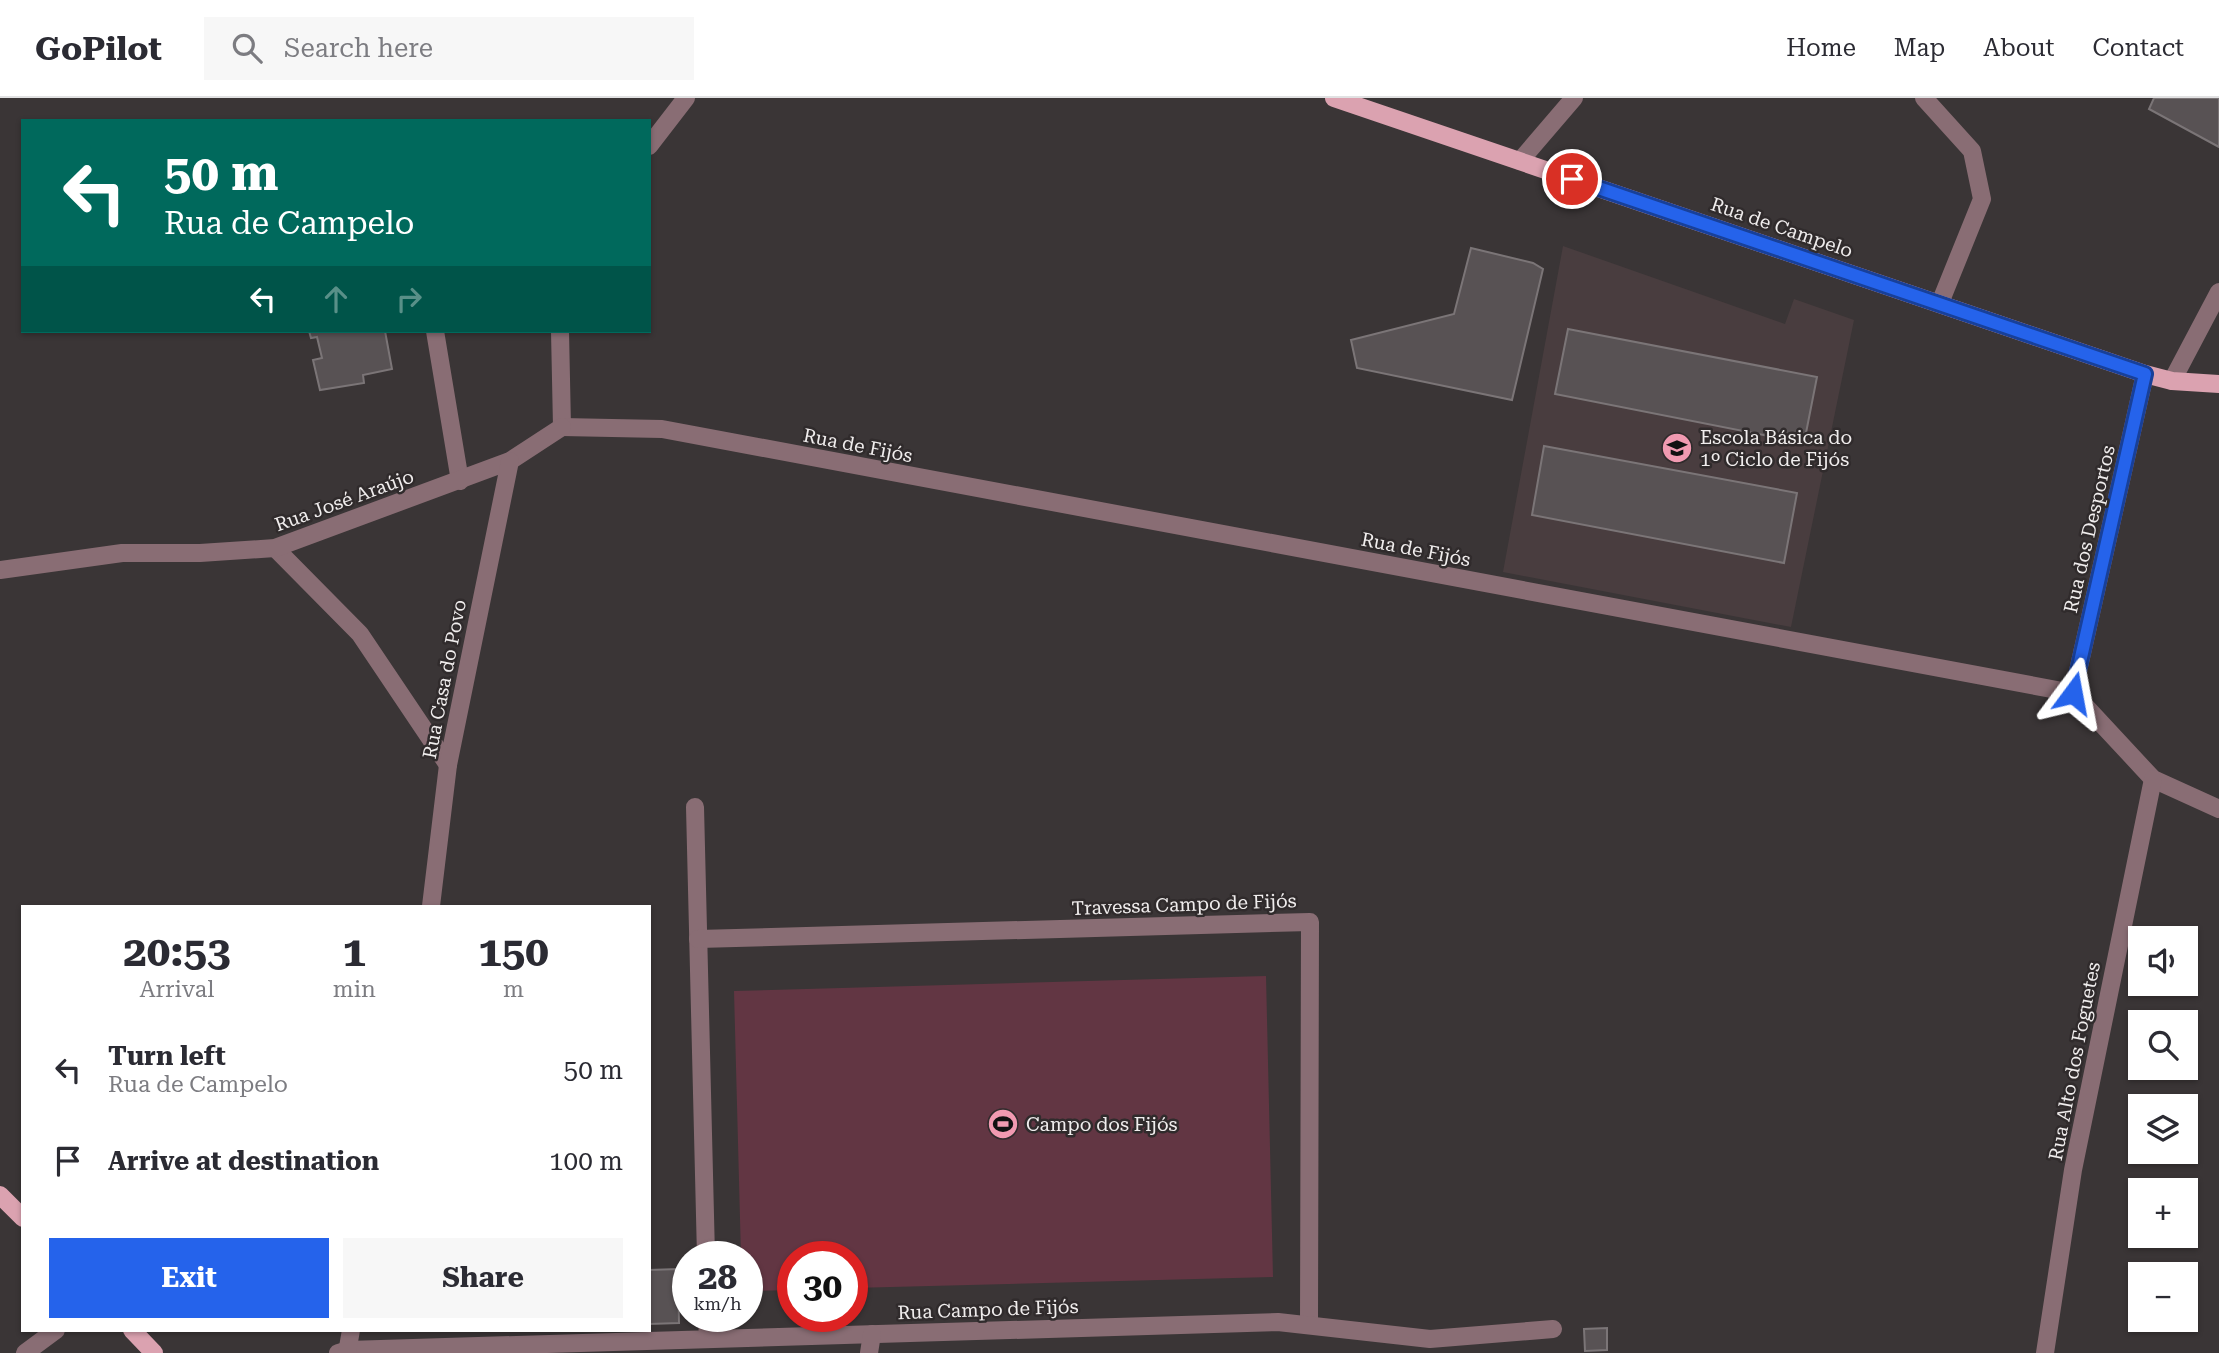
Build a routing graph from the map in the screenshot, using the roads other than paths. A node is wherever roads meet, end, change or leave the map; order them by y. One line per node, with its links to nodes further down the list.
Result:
1 (686, 98): 5 (street)
2 (1334, 98): 6 (main road, Rua de Campelo)
3 (1574, 98): 6 (street)
4 (1924, 98): 8 (street)
5 (651, 143)
6 (1520, 161): 8 (main road, Rua de Campelo)
7 (2219, 292): 12 (street)
8 (1940, 303): 11 (main road, Rua de Campelo)
9 (435, 333): 16 (street)
10 (560, 333): 14 (street)
11 (2145, 374): 12 (main road, Rua de Campelo); 19 (street, Rua dos Desportos)
12 (2172, 381): 13 (main road, Rua de Campelo)
13 (2219, 384)
14 (562, 427): 15 (street, Rua José Araújo); 19 (street, Rua de Fijós)
15 (510, 461): 16 (street, Rua José Araújo); 20 (street, Rua Casa do Povo)
16 (460, 481): 17 (street, Rua José Araújo)
17 (275, 548): 18 (street, Rua José Araújo); 20 (street)
18 (0, 570)
19 (2073, 693): 21 (street)
20 (448, 765): 24 (street, Rua Casa do Povo)
21 (2153, 779): 23 (street); 41 (street, Rua Alto dos Foguetes)
22 (695, 807): 25 (street)
23 (2219, 809)
24 (431, 905)
25 (698, 939): 28 (street); 29 (street, Travessa Campo de Fijós)
26 (0, 1195): 27 (main road)
27 (21, 1216)
28 (706, 1241)
29 (1309, 1324): 30 (street, Rua Campo de Fijós); 35 (street, Rua Campo de Fijós)
30 (1553, 1329)
31 (53, 1332): 38 (street)
32 (134, 1332): 39 (main road)
33 (350, 1332): 37 (street)
34 (708, 1332): 36 (street)
35 (872, 1334): 36 (street, Rua Campo de Fijós); 40 (street)
36 (708, 1339): 37 (street, Rua Campo de Fijós)
37 (344, 1352)
38 (25, 1353)
39 (154, 1353)
40 (869, 1353)
41 (2045, 1353)

